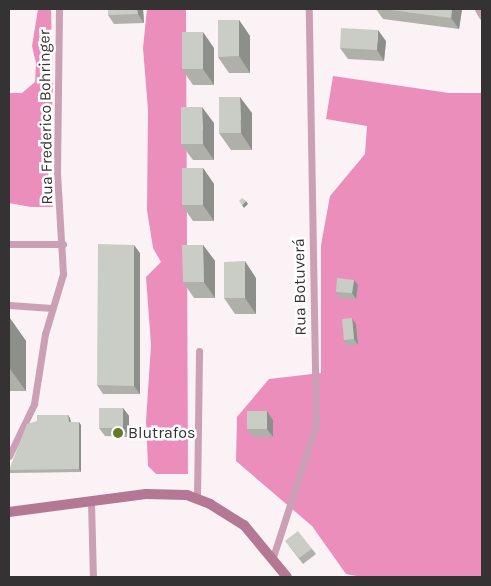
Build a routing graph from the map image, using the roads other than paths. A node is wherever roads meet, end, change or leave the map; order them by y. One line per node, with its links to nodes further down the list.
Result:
1 (60, 9): 6 (street, Rua Frederico Bohringer)
2 (309, 9): 14 (street, Rua Botuverá)
3 (478, 9): 4 (street)
4 (482, 16)
5 (9, 244): 6 (street)
6 (63, 244): 8 (street, Rua Frederico Bohringer)
7 (9, 306): 8 (street)
8 (52, 308): 10 (street, Rua Frederico Bohringer)
9 (199, 350): 11 (street)
10 (9, 456)
11 (197, 498): 12 (main road); 14 (main road)
12 (91, 502): 13 (main road); 15 (street)
13 (9, 512)
14 (273, 557): 16 (main road)
15 (93, 577)
16 (287, 577)

